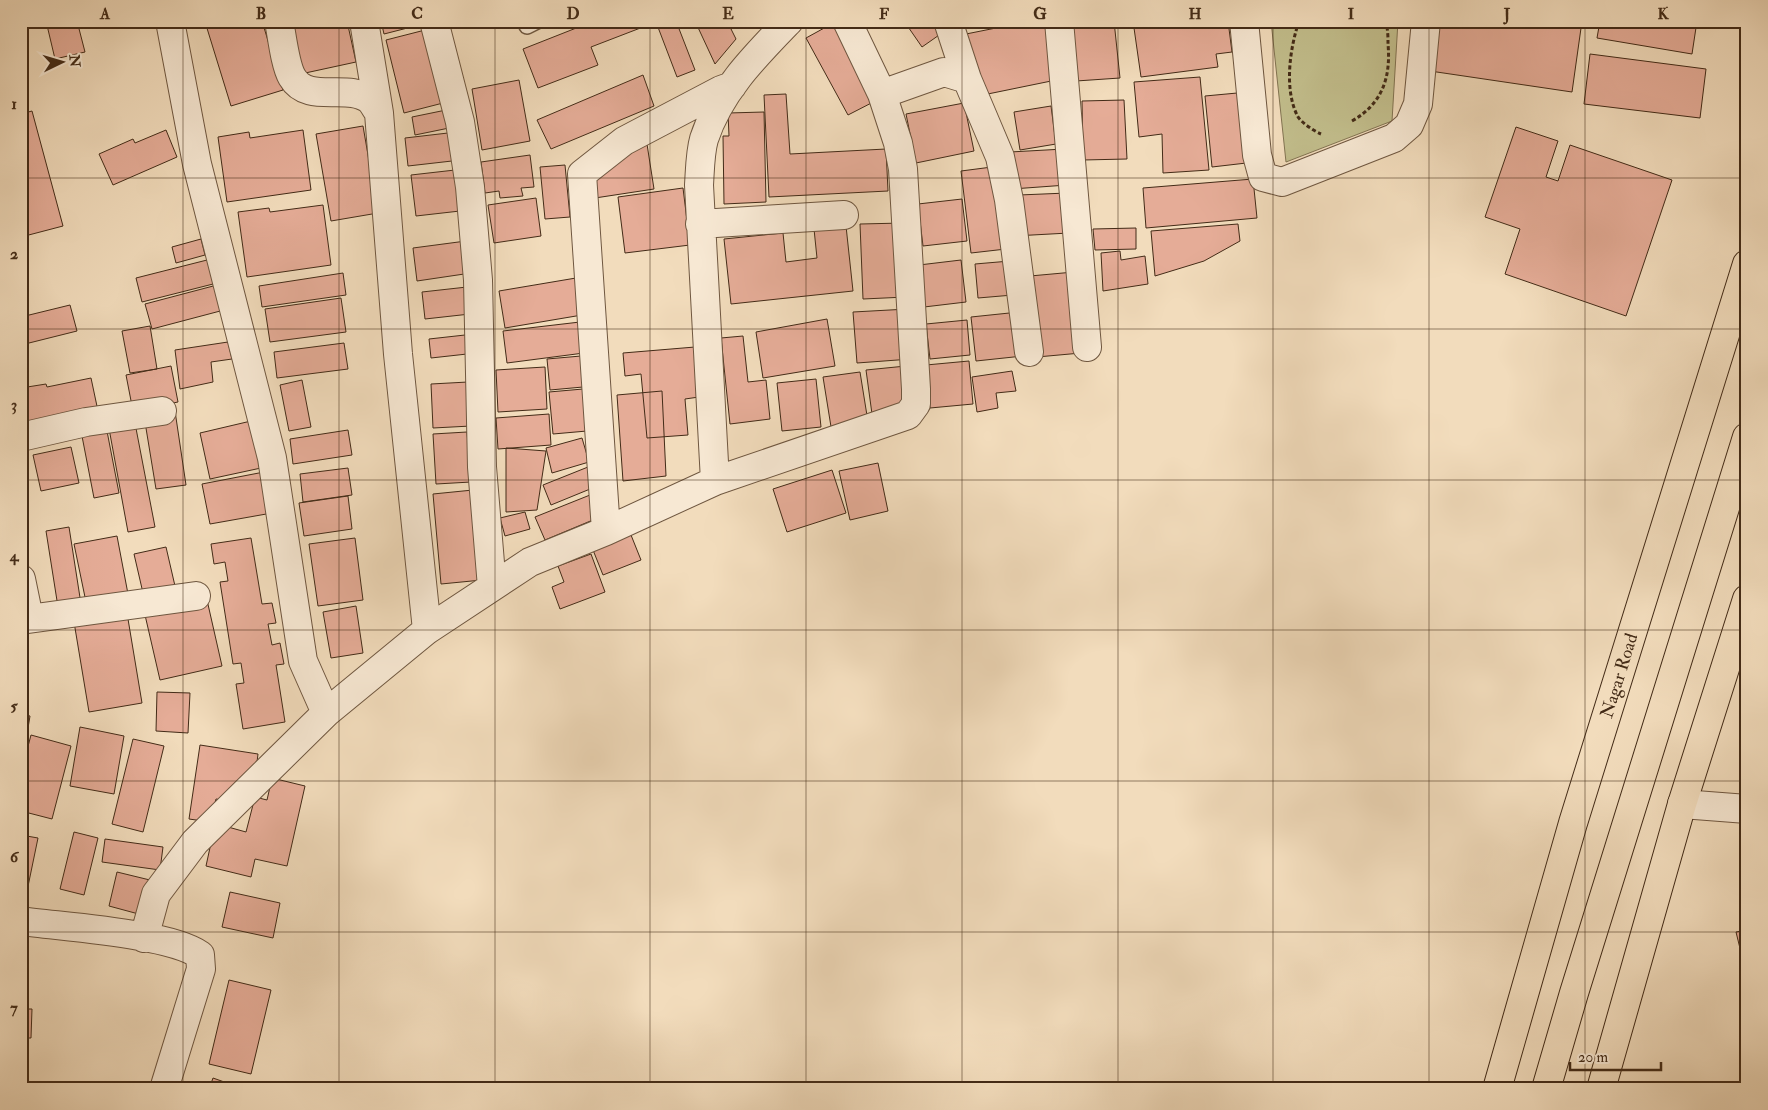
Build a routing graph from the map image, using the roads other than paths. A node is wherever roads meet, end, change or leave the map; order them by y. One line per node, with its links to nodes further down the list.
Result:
1 (170, 21): 31 (street)
2 (279, 21): 14 (street)
3 (364, 21): 14 (street)
4 (434, 21): 26 (street)
5 (788, 21): 12 (street)
6 (847, 21): 13 (street)
7 (948, 21): 11 (street)
8 (1060, 21): 18 (street)
9 (1244, 21): 10 (street)
10 (1426, 21)
11 (967, 79): 13 (street); 19 (street)
12 (732, 86): 16 (street); 24 (street)
13 (882, 94): 23 (street)
14 (379, 113): 30 (street)
15 (844, 215): 16 (street)
16 (700, 224): 23 (street)
17 (1747, 264): 37 (highway, Nagar Road)
18 (1087, 346)
19 (1029, 352)
20 (162, 411): 21 (street)
21 (21, 437)
22 (1747, 437): 38 (highway)
23 (715, 481): 24 (street)
24 (606, 530): 26 (street)
25 (21, 580): 29 (street)
26 (492, 587): 30 (street)
27 (196, 596): 29 (street)
28 (1747, 599): 32 (highway)
29 (25, 619)
30 (427, 630): 31 (street)
31 (326, 713): 35 (street)
32 (1682, 804): 33 (street); 39 (highway)
33 (1747, 809)
34 (21, 921): 35 (street)
35 (144, 938): 36 (street)
36 (164, 1089)
37 (1497, 1089)
38 (1546, 1089)
39 (1601, 1089)

